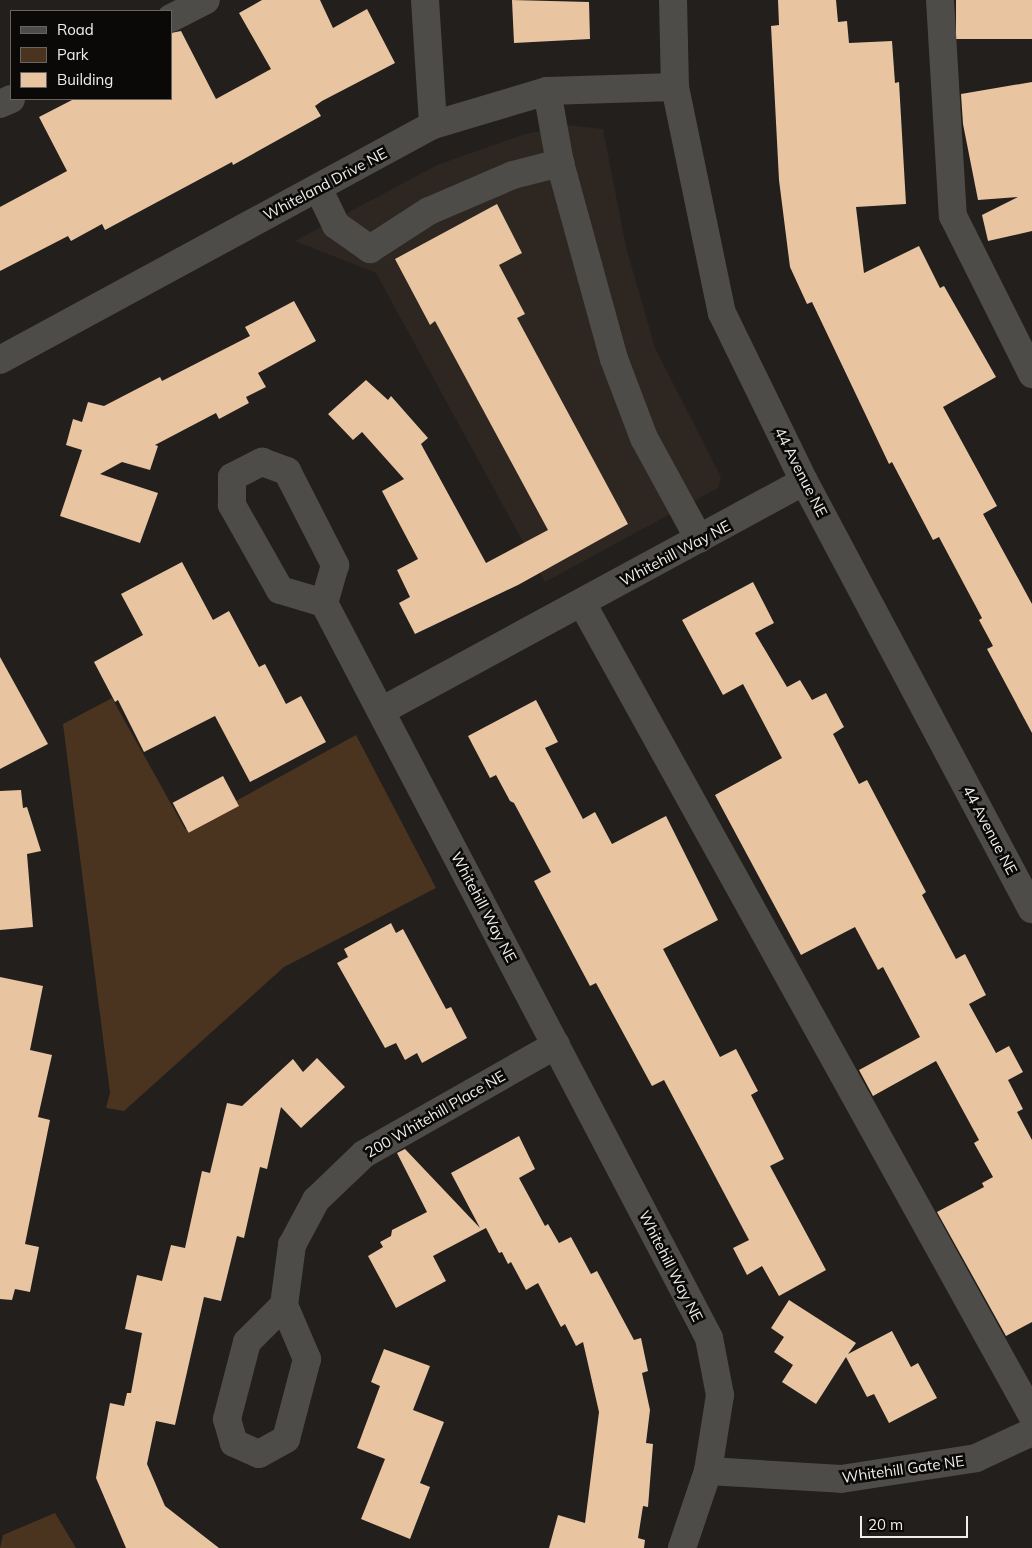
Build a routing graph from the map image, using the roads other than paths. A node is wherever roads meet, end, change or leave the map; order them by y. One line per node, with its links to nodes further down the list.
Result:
1 (206, 0): 5 (street)
2 (425, 0): 8 (street)
3 (673, 0): 6 (street, 44 Avenue NE)
4 (940, 0): 12 (street)
5 (172, 17)
6 (675, 87): 7 (street, Whiteland Drive NE); 13 (street, 44 Avenue NE)
7 (547, 91): 8 (street, Whiteland Drive NE); 9 (street)
8 (433, 125): 10 (street, Whiteland Drive NE)
9 (560, 163): 10 (street); 14 (street)
10 (318, 188): 11 (street, Whiteland Drive NE)
11 (0, 360)
12 (1032, 374)
13 (804, 481): 14 (street, Whitehill Way NE); 18 (street, 44 Avenue NE)
14 (699, 539): 15 (street, Whitehill Way NE)
15 (582, 602): 17 (street, Whitehill Way NE); 21 (street)
16 (324, 604): 16 (street); 17 (street)
17 (381, 711): 19 (street, Whitehill Way NE)
18 (1032, 910)
19 (556, 1045): 20 (street, 200 Whitehill Place NE); 23 (street, Whitehill Way NE)
20 (284, 1305): 20 (street)
21 (1032, 1415)
22 (1032, 1432): 23 (street, Whitehill Gate NE)
23 (708, 1471): 24 (street, Whitehill Way NE)
24 (682, 1548)

